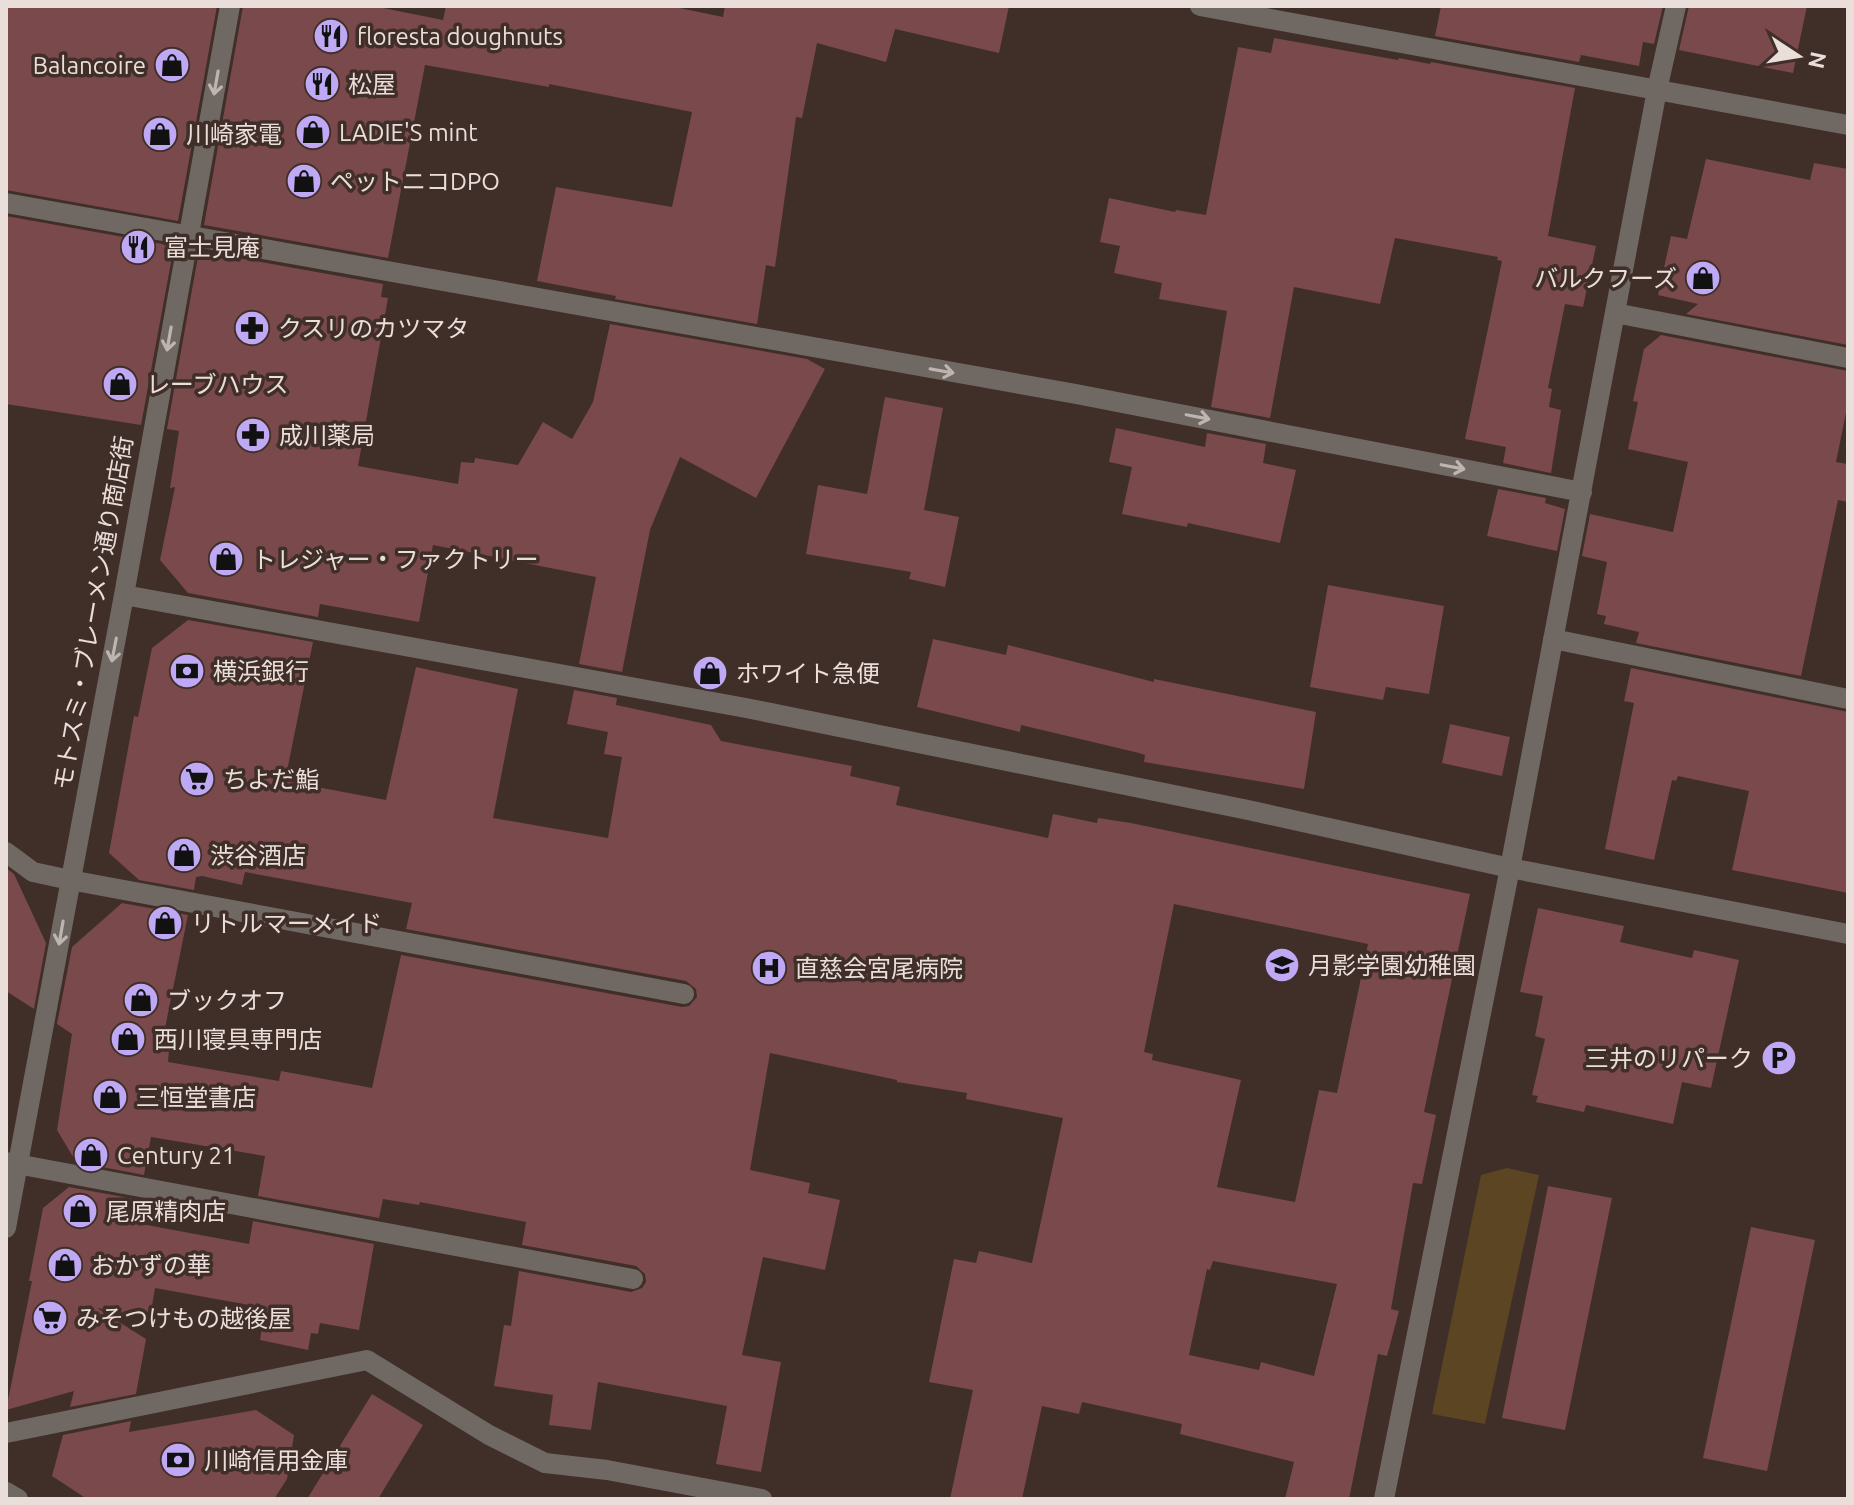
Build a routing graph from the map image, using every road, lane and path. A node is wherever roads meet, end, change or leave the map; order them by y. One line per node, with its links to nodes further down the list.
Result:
1 (230, 6): 7 (street, モトスミ・ブレーメン通り商店街, one-way to 7)
2 (1200, 6): 4 (street)
3 (1676, 6): 4 (street)
4 (1657, 90): 5 (street); 8 (street)
5 (1848, 125)
6 (6, 203): 7 (street)
7 (187, 236): 10 (street, one-way to 10); 11 (street, モトスミ・ブレーメン通り商店街, one-way to 11)
8 (1615, 313): 9 (street); 10 (street)
9 (1848, 358)
10 (1582, 492): 12 (street)
11 (124, 595): 15 (street); 16 (street, モトスミ・ブレーメン通り商店街, one-way to 16)
12 (1553, 639): 13 (street); 15 (street)
13 (1848, 699)
14 (6, 852): 16 (street)
15 (1510, 868): 17 (street); 26 (street)
16 (70, 880): 18 (street); 19 (street, モトスミ・ブレーメン通り商店街, one-way to 19)
17 (1848, 934)
18 (684, 994)
19 (12, 1164): 20 (street, モトスミ・ブレーメン通り商店街); 21 (street)
20 (6, 1228)
21 (633, 1279)
22 (6, 1433): 25 (street)
23 (6, 1492): 24 (street)
24 (18, 1499)
25 (762, 1499)
26 (1384, 1499)

